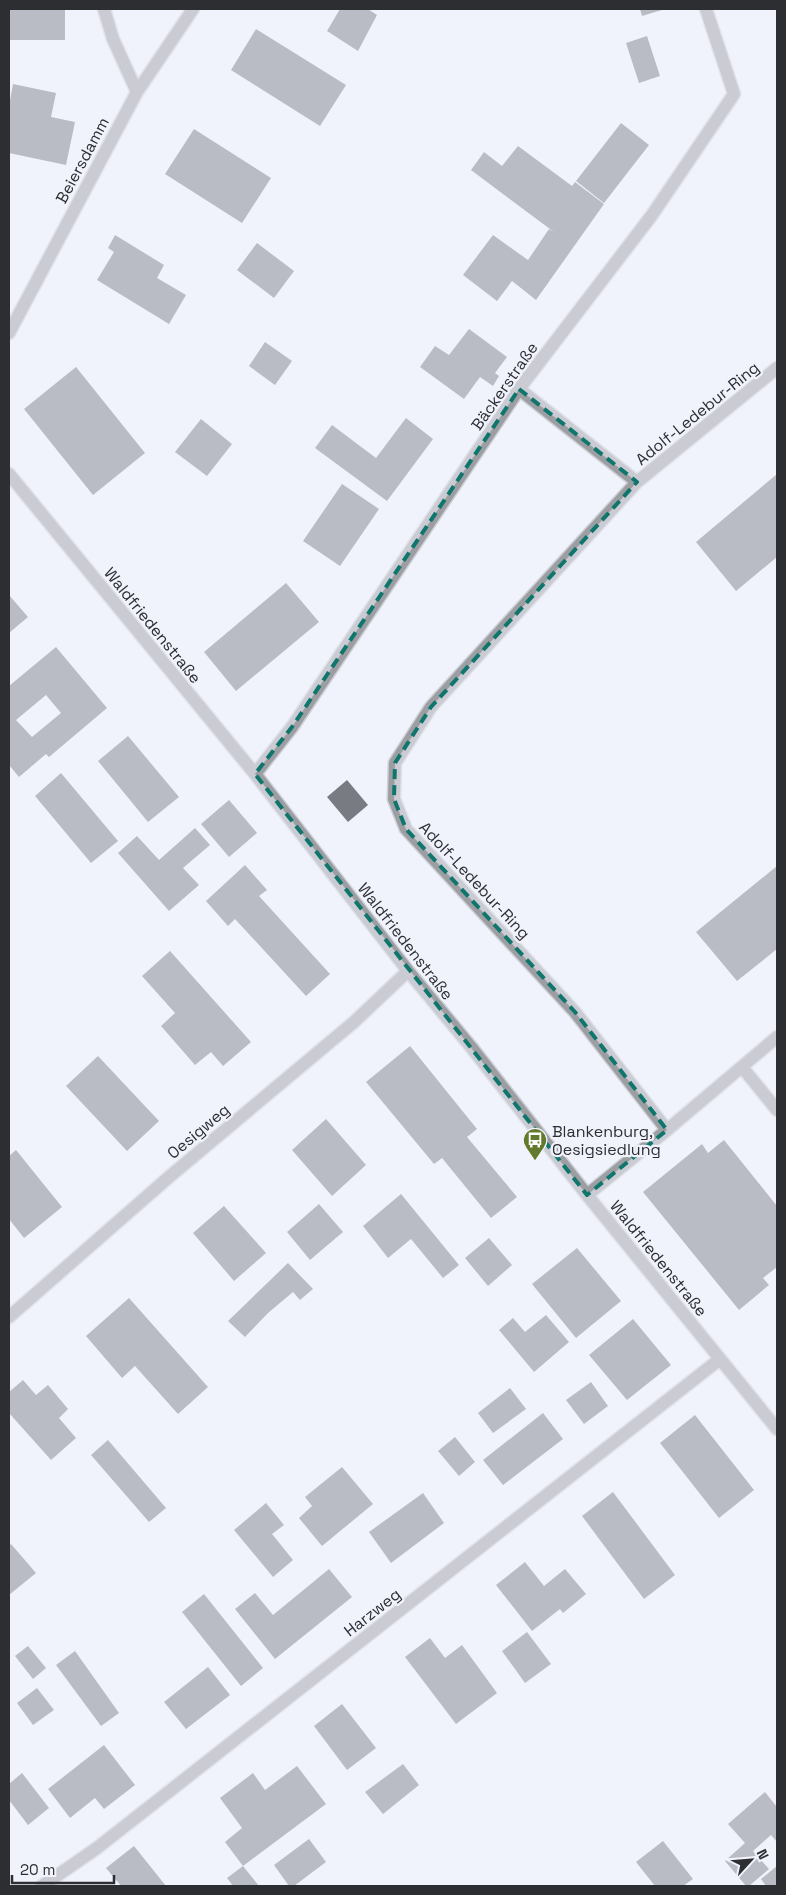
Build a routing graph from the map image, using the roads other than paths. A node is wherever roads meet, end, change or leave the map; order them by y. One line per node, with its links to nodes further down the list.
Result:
1 (104, 9): 4 (street)
2 (193, 9): 4 (street, Beiersdamm)
3 (706, 9): 7 (street, Bäckerstraße)
4 (137, 92): 5 (street, Beiersdamm)
5 (9, 333)
6 (777, 368): 9 (street, Adolf-Ledebur-Ring)
7 (519, 389): 9 (street, Adolf-Ledebur-Ring); 10 (street, Bäckerstraße)
8 (9, 474): 10 (street, Waldfriedenstraße)
9 (637, 482): 15 (street, Adolf-Ledebur-Ring)
10 (255, 774): 11 (street, Waldfriedenstraße)
11 (408, 971): 16 (street, Waldfriedenstraße); 17 (street, Oesigweg)
12 (777, 1037): 13 (street)
13 (742, 1067): 14 (street); 15 (street)
14 (777, 1110)
15 (667, 1130): 16 (street)
16 (587, 1195): 18 (street, Waldfriedenstraße)
17 (9, 1317)
18 (720, 1359): 19 (street, Waldfriedenstraße); 20 (street, Harzweg)
19 (777, 1429)
20 (42, 1886)

